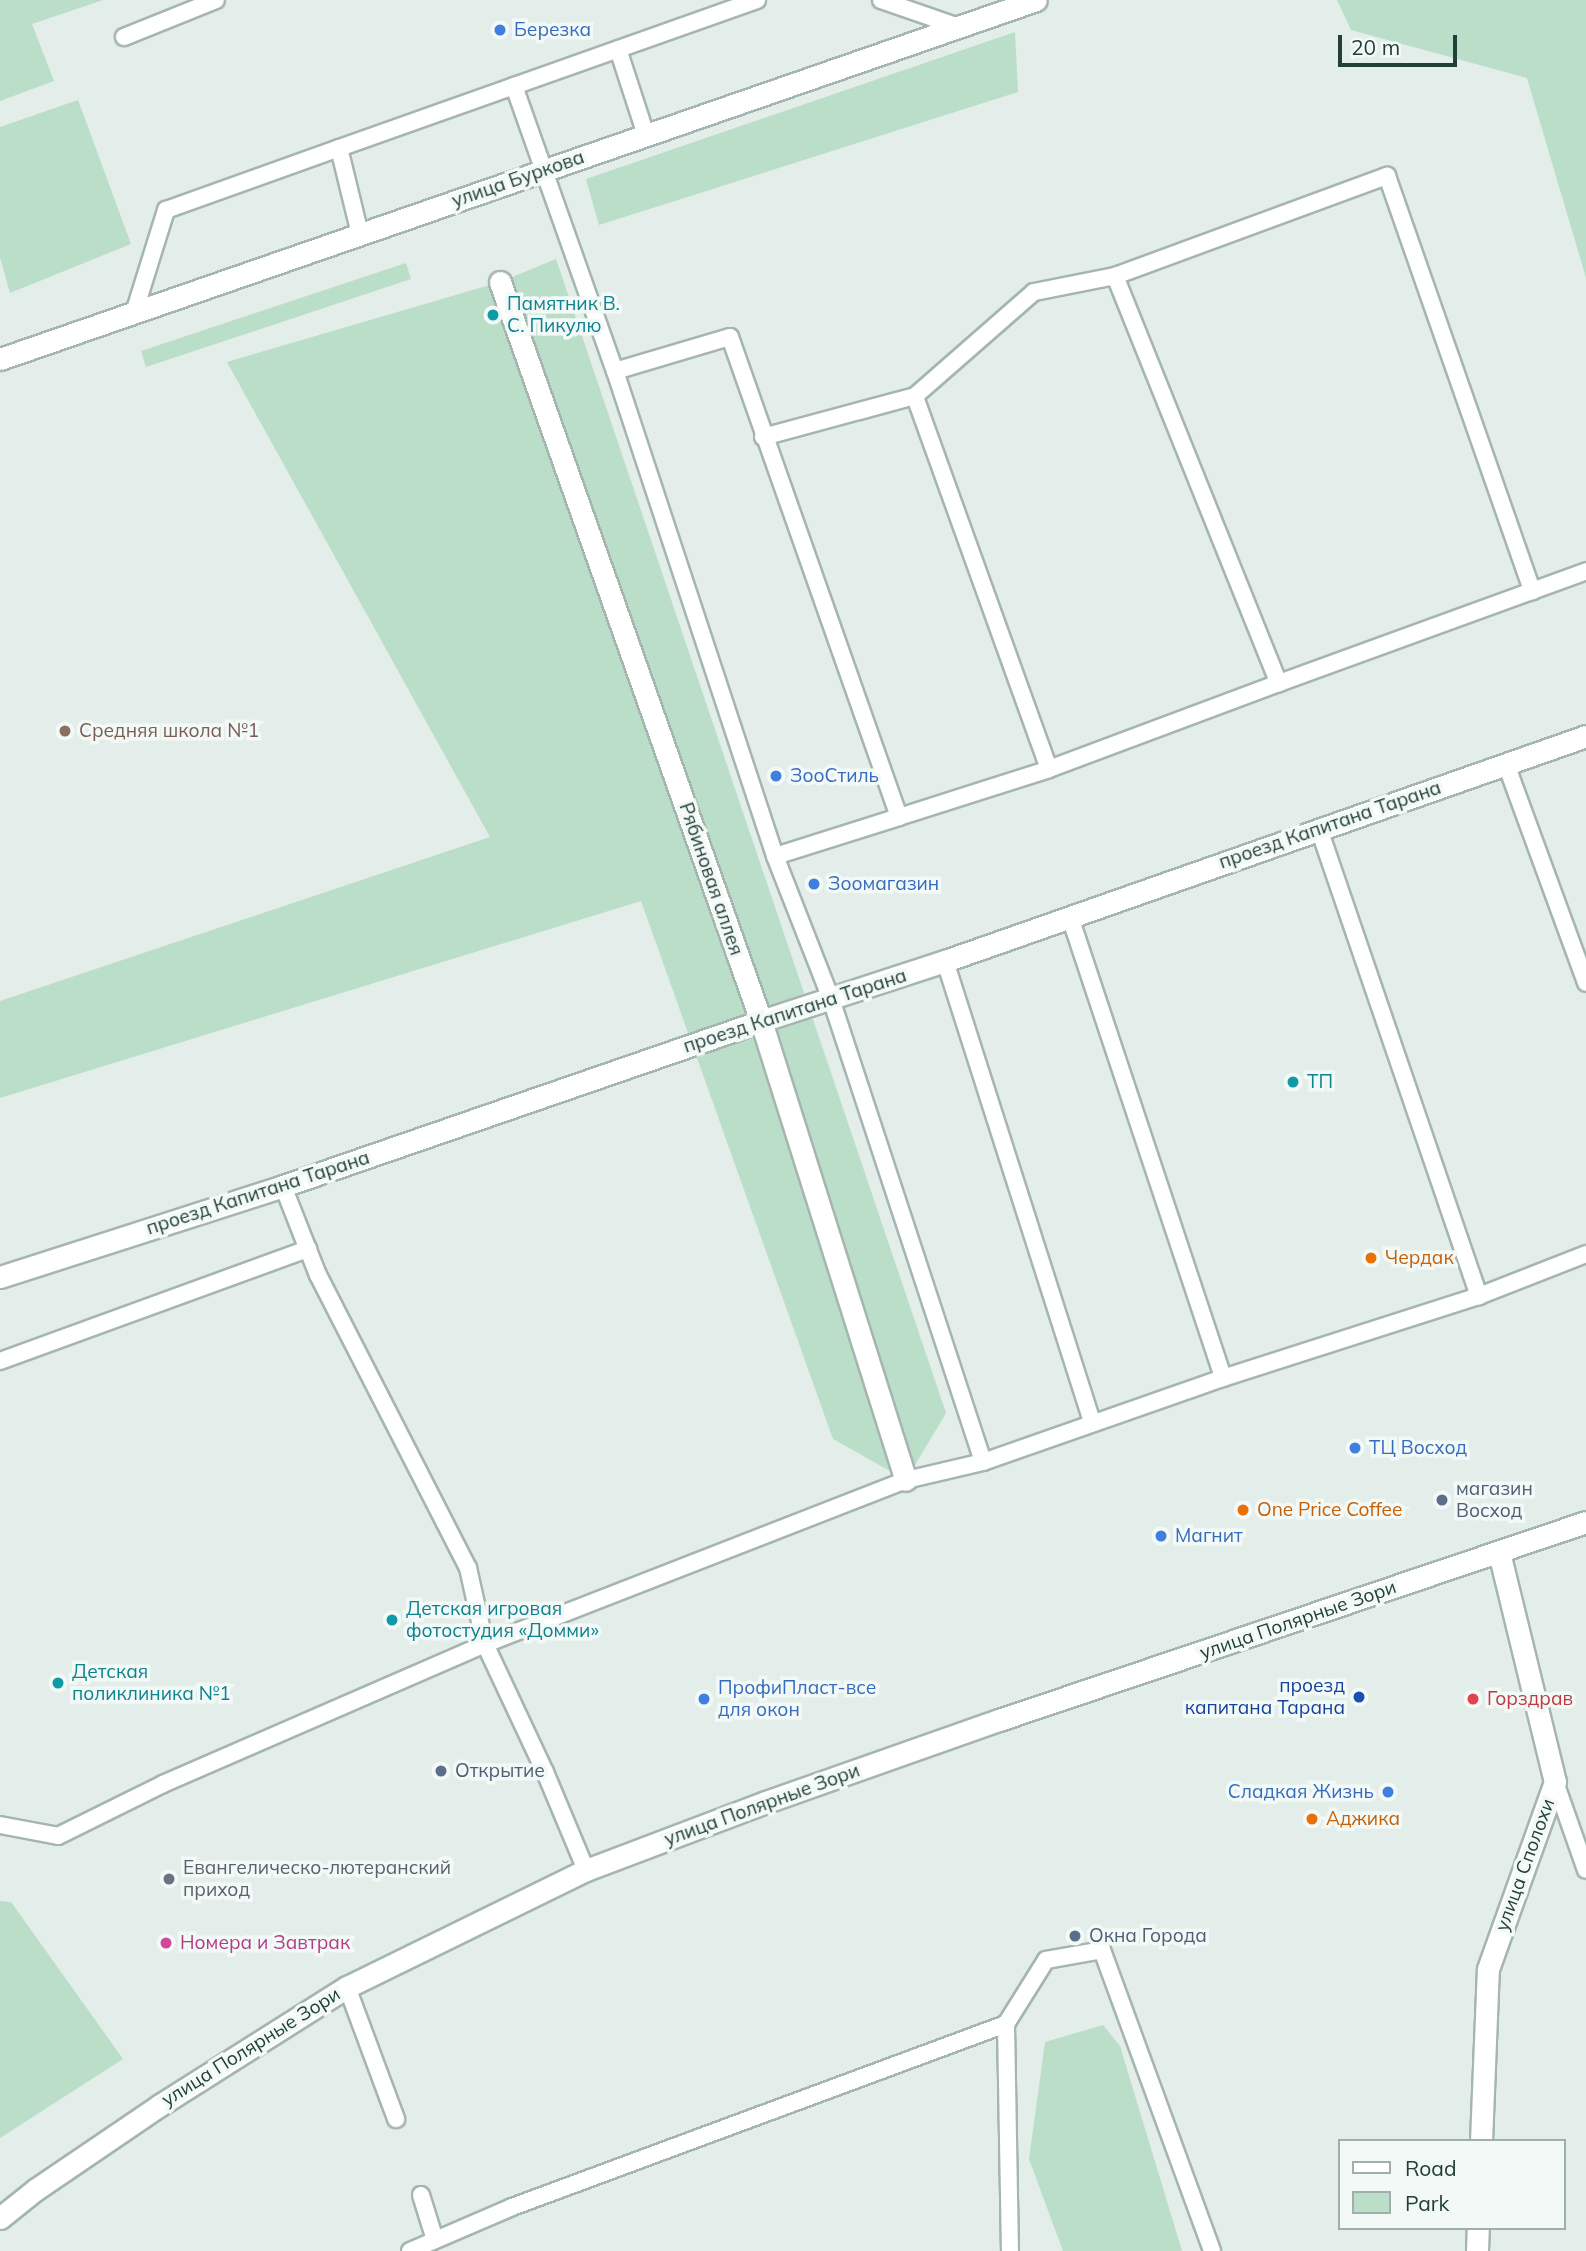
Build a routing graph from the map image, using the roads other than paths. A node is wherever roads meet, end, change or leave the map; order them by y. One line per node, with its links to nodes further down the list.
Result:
1 (216, 0): 7 (lane)
2 (757, 0): 8 (lane)
3 (881, 0): 6 (lane)
4 (1036, 0): 5 (street, улица Буркова)
5 (1000, 5): 6 (street, улица Буркова)
6 (960, 27): 10 (street, улица Буркова)
7 (124, 37)
8 (618, 49): 9 (lane); 10 (lane)
9 (514, 86): 11 (lane); 12 (lane)
10 (646, 135): 12 (street, улица Буркова)
11 (339, 148): 13 (lane); 16 (lane)
12 (545, 170): 13 (street, улица Буркова); 18 (lane)
13 (360, 234): 16 (street, улица Буркова)
14 (1115, 276): 19 (lane); 22 (lane); 23 (lane)
15 (500, 282): 34 (street, Рябиновая аллея)
16 (134, 313): 17 (street, улица Буркова)
17 (0, 359)
18 (615, 371): 20 (lane); 29 (lane)
19 (915, 396): 20 (lane); 26 (lane)
20 (763, 437): 27 (lane)
21 (1586, 571): 22 (lane)
22 (1532, 591): 23 (lane)
23 (1279, 683): 26 (lane)
24 (1586, 736): 25 (street, проезд Капитана Тарана)
25 (1506, 764): 28 (street, проезд Капитана Тарана); 32 (lane)
26 (1049, 769): 27 (lane)
27 (899, 817): 29 (lane)
28 (1318, 829): 30 (street, проезд Капитана Тарана); 39 (lane)
29 (775, 856): 33 (lane)
30 (1070, 917): 31 (street, проезд Капитана Тарана); 41 (lane)
31 (945, 961): 33 (street, проезд Капитана Тарана); 42 (lane)
32 (1586, 983)
33 (831, 999): 34 (street, проезд Капитана Тарана); 43 (lane)
34 (761, 1021): 35 (street, проезд Капитана Тарана); 44 (street, Рябиновая аллея)
35 (283, 1186): 36 (lane); 38 (street, проезд Капитана Тарана)
36 (308, 1249): 40 (lane); 47 (lane)
37 (1586, 1254): 39 (lane)
38 (0, 1276)
39 (1479, 1296): 41 (lane)
40 (0, 1361)
41 (1223, 1378): 42 (lane)
42 (1092, 1423): 43 (lane)
43 (983, 1462): 44 (lane)
44 (906, 1480): 47 (lane)
45 (1586, 1522): 46 (street, улица Полярные Зори)
46 (1499, 1552): 48 (street, улица Сполохи); 50 (street, улица Полярные Зори)
47 (485, 1644): 49 (lane); 50 (lane)
48 (1555, 1782): 51 (lane); 55 (street, улица Сполохи)
49 (0, 1825)
50 (586, 1870): 52 (street, улица Полярные Зори)
51 (1586, 1870)
52 (347, 1987): 54 (lane); 57 (street, улица Полярные Зори)
53 (1006, 2024): 59 (lane); 61 (lane); 62 (lane)
54 (396, 2119)
55 (1481, 2139)
56 (421, 2195): 59 (lane)
57 (0, 2218)
58 (1478, 2230): 63 (street)
59 (435, 2240): 60 (lane)
60 (410, 2251)
61 (1010, 2251)
62 (1212, 2251)
63 (1477, 2251)

